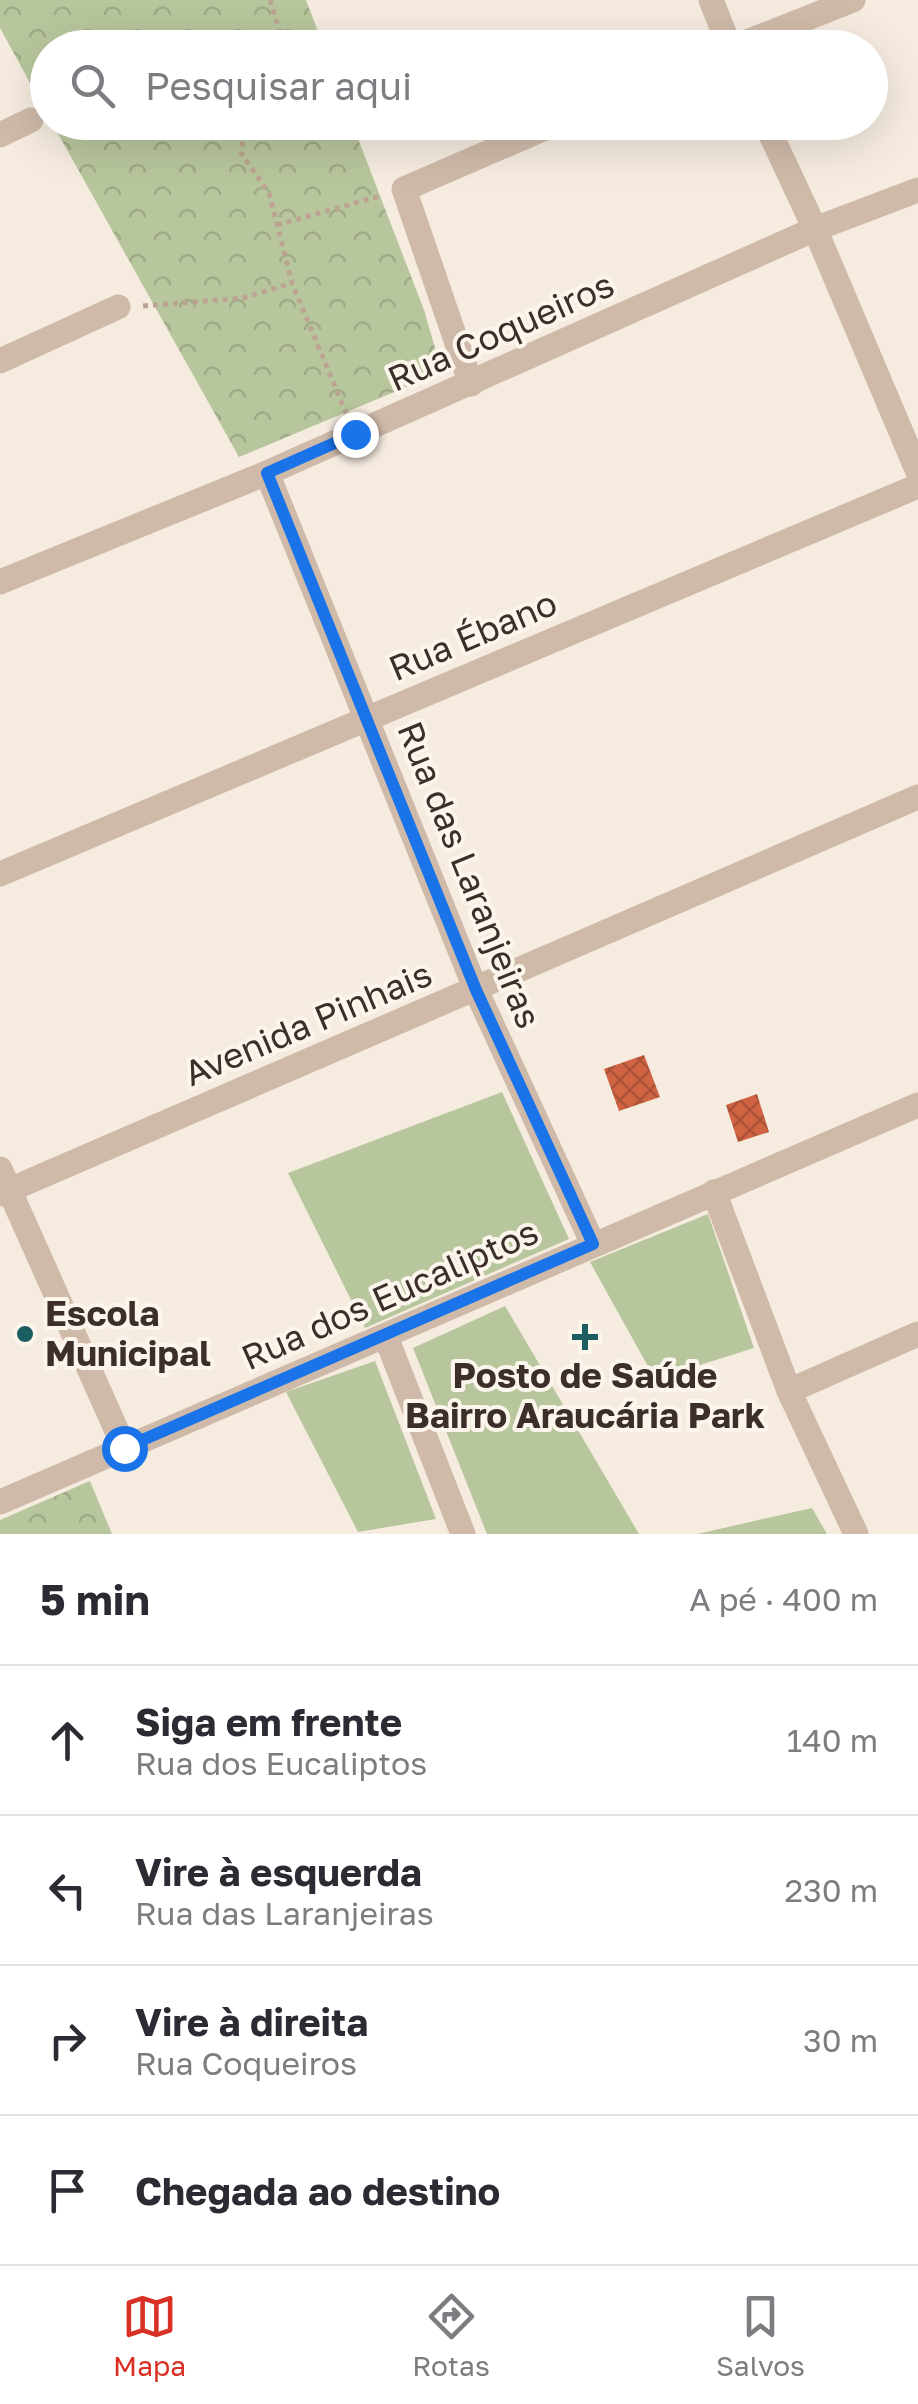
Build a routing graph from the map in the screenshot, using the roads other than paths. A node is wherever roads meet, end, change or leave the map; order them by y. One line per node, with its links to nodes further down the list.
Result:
1 (711, 0): 3 (street)
2 (853, 0): 4 (street)
3 (724, 30)
4 (777, 30)
5 (30, 120): 6 (street)
6 (0, 134)
7 (517, 140): 13 (street)
8 (773, 140): 10 (street)
9 (918, 190): 10 (street, Rua Coqueiros)
10 (815, 229): 13 (street, Rua Coqueiros); 14 (street)
11 (118, 307): 12 (street)
12 (0, 361)
13 (471, 384): 15 (street, Rua Coqueiros)
14 (918, 472)
15 (267, 473): 17 (street, Rua Coqueiros); 18 (street, Rua das Laranjeiras)
16 (918, 486): 18 (street, Rua Ébano)
17 (0, 582)
18 (367, 719): 20 (street, Rua Ébano); 21 (street, Rua das Laranjeiras)
19 (918, 797): 21 (street, Avenida Pinhais)
20 (0, 874)
21 (476, 990): 23 (street, Avenida Pinhais); 25 (street, Rua das Laranjeiras)
22 (918, 1104): 24 (street, Rua dos Eucaliptos)
23 (3, 1185): 29 (street)
24 (714, 1192): 25 (street, Rua dos Eucaliptos); 28 (street)
25 (593, 1244): 27 (street, Rua dos Eucaliptos)
26 (918, 1334): 28 (street)
27 (386, 1336): 29 (street, Rua dos Eucaliptos); 31 (street)
28 (789, 1391): 32 (street)
29 (124, 1448): 30 (street, Rua dos Eucaliptos)
30 (0, 1502)
31 (464, 1534)
32 (856, 1534)

